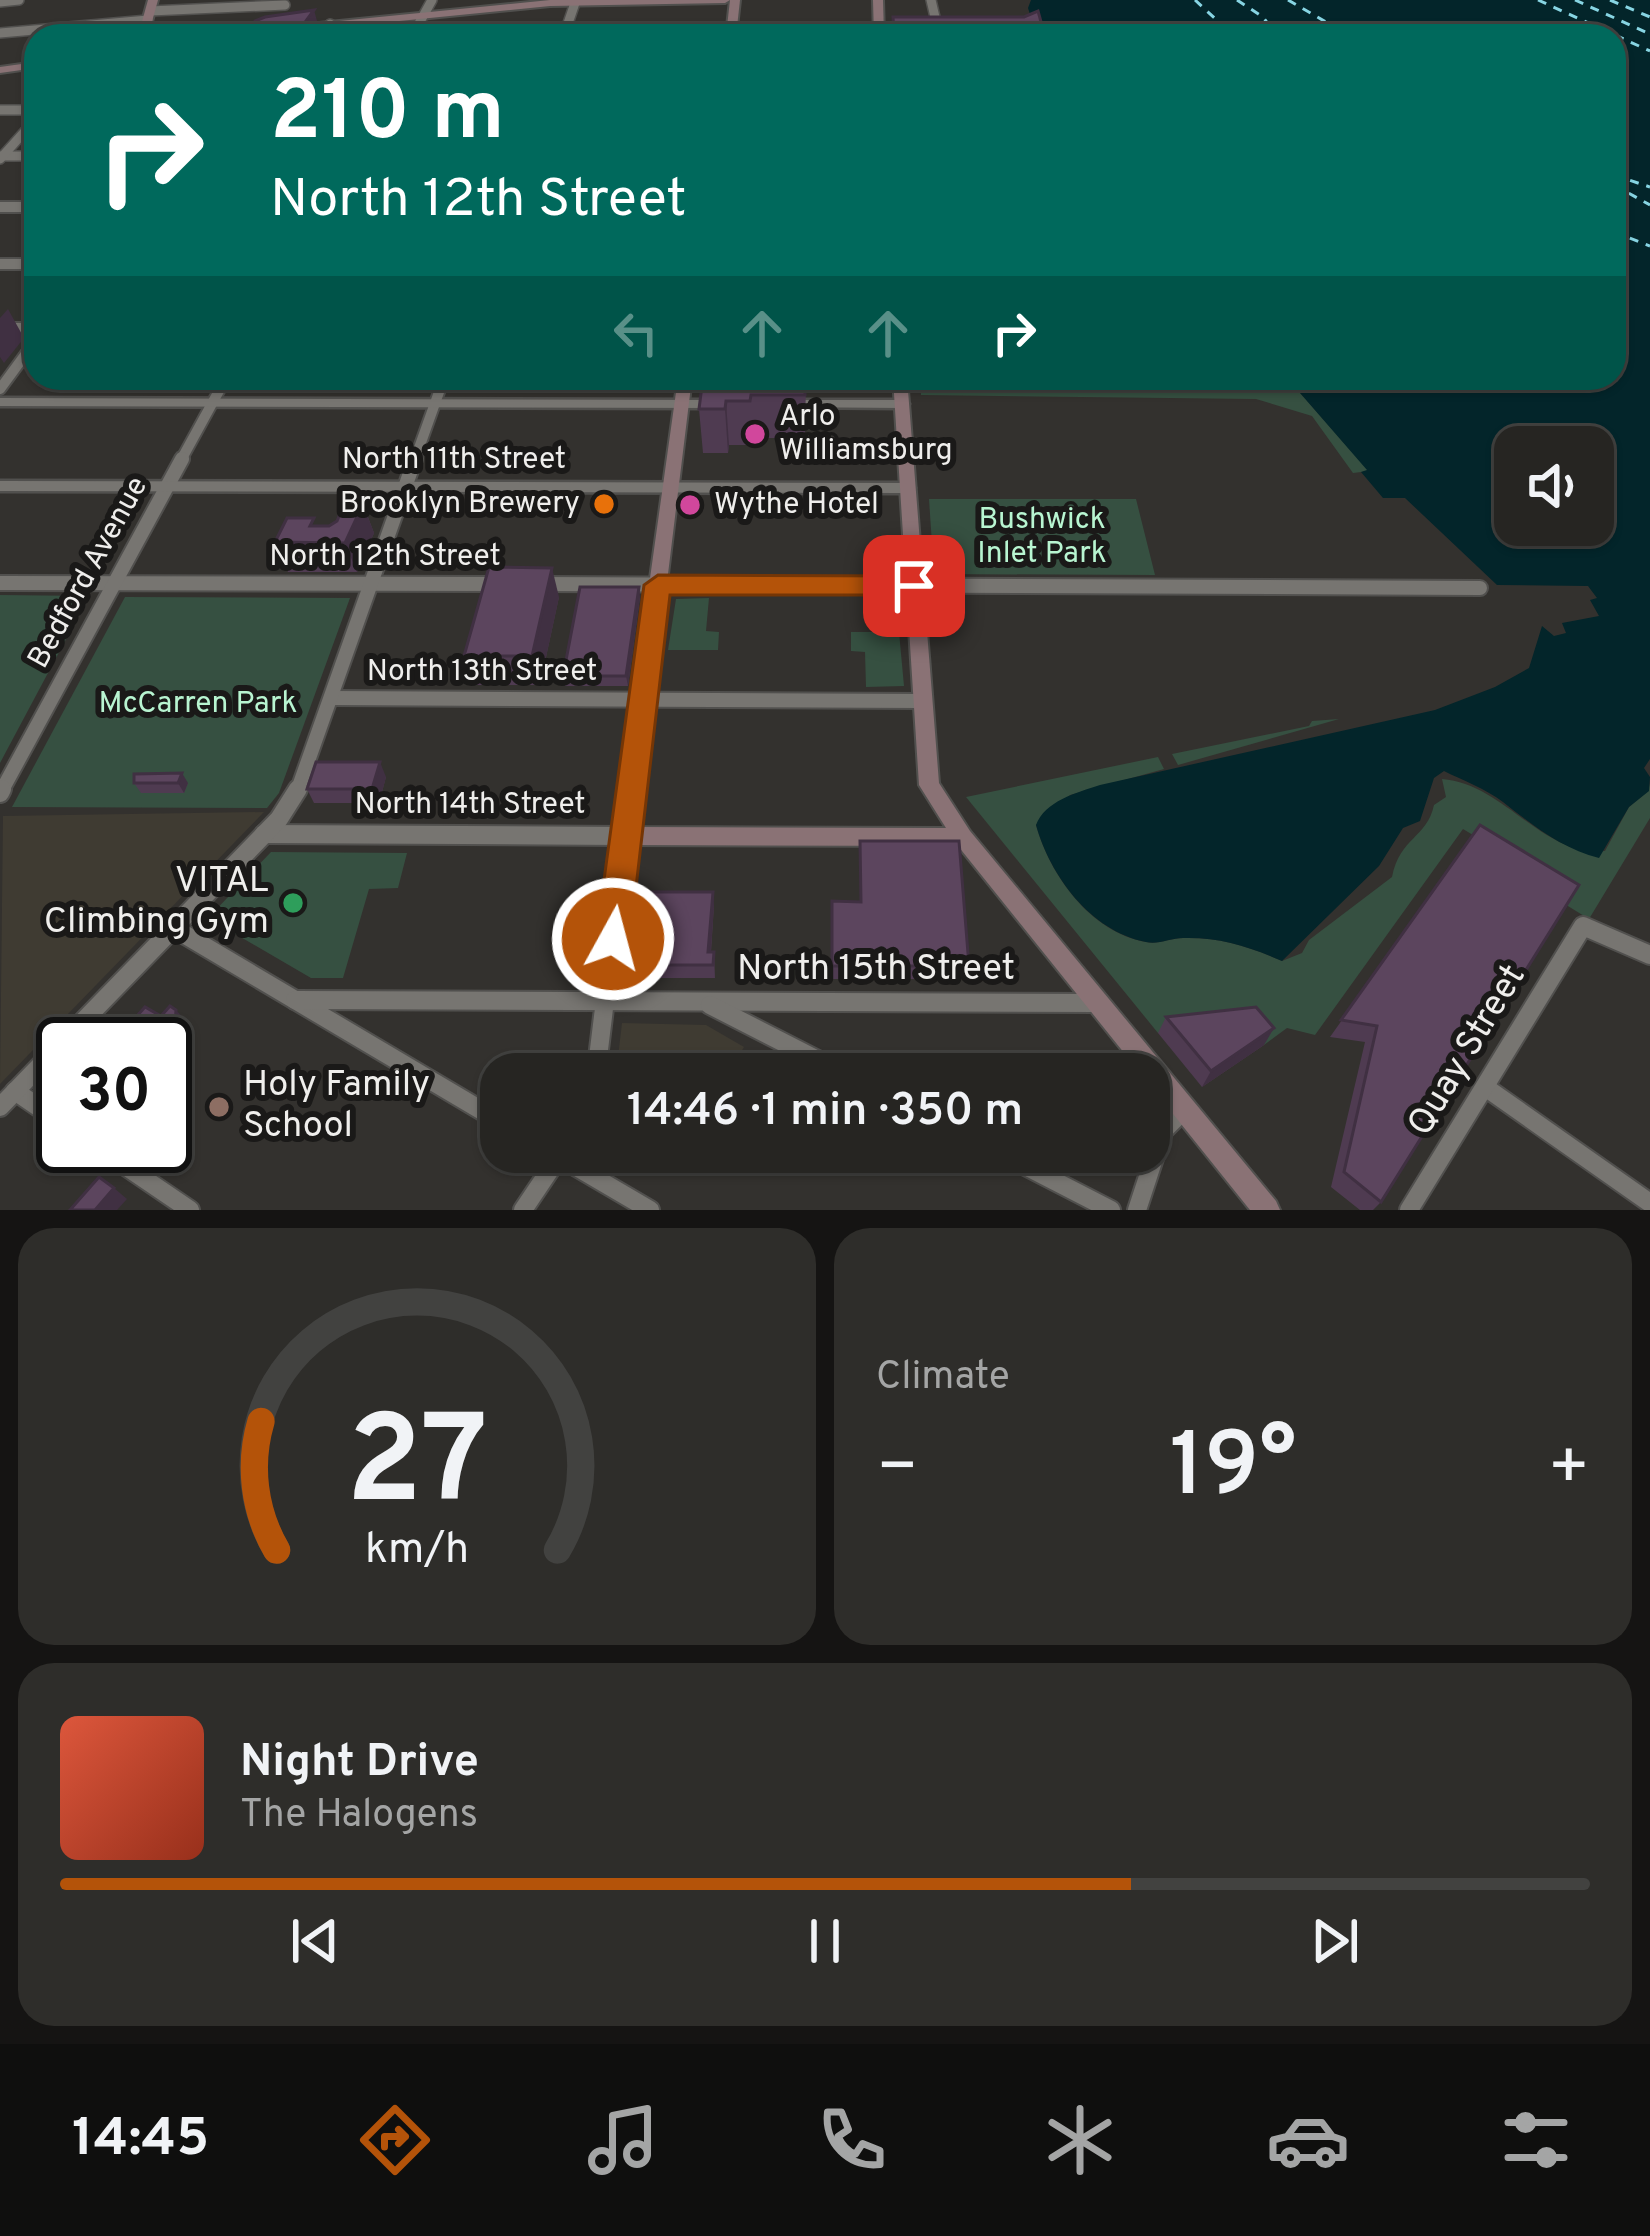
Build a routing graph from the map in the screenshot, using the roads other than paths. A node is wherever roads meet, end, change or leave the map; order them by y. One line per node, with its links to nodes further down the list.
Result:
1 (19, 0): 5 (street)
2 (432, 0): 8 (street)
3 (725, 0): 4 (main road)
4 (575, 1): 8 (main road)
5 (1, 2)
6 (287, 3): 7 (street); 9 (street)
7 (150, 10): 10 (street)
8 (424, 13): 11 (main road); 12 (street)
9 (276, 17)
10 (62, 24)
11 (330, 24)
12 (418, 24)
13 (24, 129): 14 (street)
14 (1, 157)
15 (24, 356): 16 (street)
16 (0, 389)
17 (220, 390): 22 (street, Bedford Avenue)
18 (440, 390): 23 (street)
19 (684, 390): 24 (main road)
20 (901, 390): 27 (main road)
21 (0, 402): 22 (street)
22 (213, 402): 23 (street); 29 (street, Bedford Avenue)
23 (435, 403): 24 (street); 30 (street)
24 (682, 404): 25 (street); 31 (main road)
25 (742, 404)
26 (766, 404): 27 (street)
27 (902, 404): 32 (main road)
28 (0, 486): 29 (street, North 11th Street)
29 (167, 486): 30 (street, North 11th Street); 34 (street, Bedford Avenue)
30 (406, 487): 31 (street, North 11th Street); 35 (street)
31 (671, 487): 32 (street, North 11th Street); 36 (main road)
32 (907, 488): 37 (main road)
33 (0, 583): 34 (street, North 12th Street)
34 (114, 584): 35 (street, North 12th Street); 42 (street, Bedford Avenue)
35 (371, 584): 36 (street, North 12th Street); 39 (street)
36 (658, 585): 37 (street, North 12th Street); 40 (main road)
37 (914, 586): 38 (street, North 12th Street); 41 (main road)
38 (1480, 588)
39 (332, 698): 40 (street, North 13th Street); 43 (street)
40 (643, 700): 41 (street, North 13th Street); 44 (main road)
41 (921, 701): 45 (main road)
42 (0, 794)
43 (264, 834): 44 (street, North 14th Street); 46 (street)
44 (625, 836): 45 (main road, North 14th Street); 49 (street)
45 (963, 837): 51 (main road)
46 (172, 927): 48 (street); 55 (street)
47 (1650, 955): 54 (street, Quay Street)
48 (295, 1000): 49 (street, North 15th Street); 59 (street)
49 (604, 1001): 50 (street, North 15th Street); 52 (street)
50 (705, 1003): 51 (street, North 15th Street); 53 (street)
51 (1097, 1003): 58 (main road)
52 (598, 1053)
53 (804, 1053)
54 (1485, 1087): 64 (street); 71 (street, Quay Street)
55 (15, 1091): 56 (street); 57 (street)
56 (36, 1105)
57 (0, 1107)
58 (1186, 1108): 69 (street); 70 (main road)
59 (480, 1110)
60 (136, 1173): 65 (street)
61 (545, 1173): 66 (street)
62 (589, 1173): 67 (street)
63 (1039, 1173): 68 (street)
64 (1650, 1203)
65 (190, 1210)
66 (523, 1210)
67 (650, 1210)
68 (1111, 1210)
69 (1137, 1210)
70 (1267, 1210)
71 (1409, 1210)

